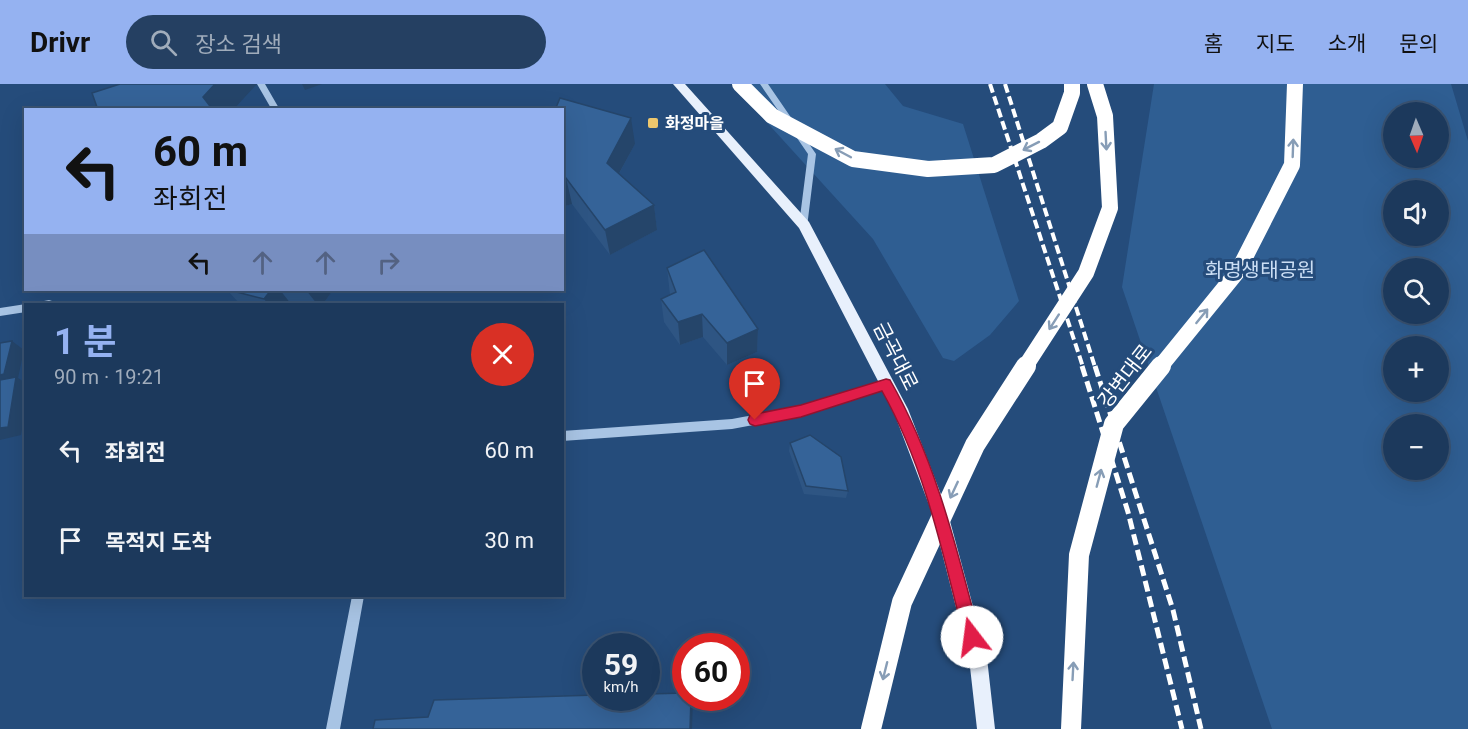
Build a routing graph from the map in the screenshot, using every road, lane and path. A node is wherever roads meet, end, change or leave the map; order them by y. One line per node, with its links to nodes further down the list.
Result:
1 (261, 84): 8 (street)
2 (679, 84): 9 (main road, 금곡대로)
3 (740, 84): 5 (highway, one-way to 3, bridge)
4 (764, 84): 9 (street)
5 (1072, 84)
6 (1095, 84): 16 (highway, one-way to 16, bridge)
7 (1295, 84): 18 (highway, 강변대로, one-way to 7, bridge)
8 (275, 108)
9 (804, 225): 12 (main road, 금곡대로)
10 (24, 308): 11 (street)
11 (0, 312)
12 (886, 384): 13 (street); 17 (main road, 금곡대로)
13 (564, 436)
14 (358, 597): 15 (street)
15 (333, 729)
16 (871, 729)
17 (986, 729)
18 (1071, 729)

